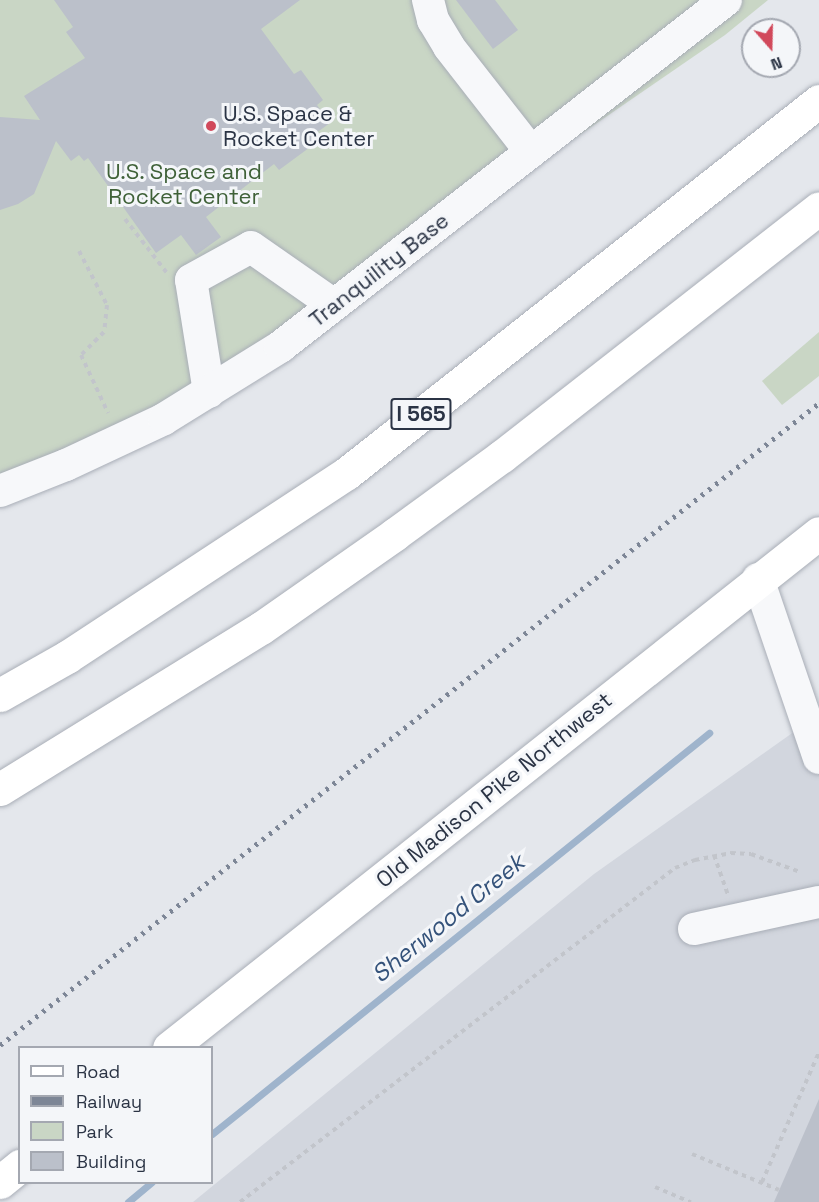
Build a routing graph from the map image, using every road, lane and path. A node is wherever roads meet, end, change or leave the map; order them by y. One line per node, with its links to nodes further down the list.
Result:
1 (428, 0): 4 (street)
2 (726, 0): 4 (street, Tranquility Base)
3 (819, 101): 15 (main road, I 565)
4 (531, 152): 9 (street, Tranquility Base)
5 (819, 208): 17 (main road)
6 (125, 219): 8 (path)
7 (79, 251): 11 (path)
8 (167, 274)
9 (334, 305): 10 (street, Tranquility Base); 10 (street)
10 (209, 392): 12 (street, Tranquility Base)
11 (108, 414)
12 (0, 490)
13 (819, 533): 14 (main road, Old Madison Pike Northwest)
14 (758, 579): 16 (street); 23 (main road, Old Madison Pike Northwest)
15 (0, 695)
16 (819, 758)
17 (0, 789)
18 (714, 855): 19 (path); 20 (path); 31 (path)
19 (800, 872)
20 (729, 899)
21 (819, 902): 22 (street)
22 (694, 929)
23 (170, 1046)
24 (819, 1052): 28 (path)
25 (692, 1154): 28 (path)
26 (18, 1168): 27 (main road)
27 (0, 1182)
28 (762, 1182): 30 (path)
29 (655, 1187): 32 (path)
30 (779, 1190)
31 (240, 1202)
32 (691, 1202)

